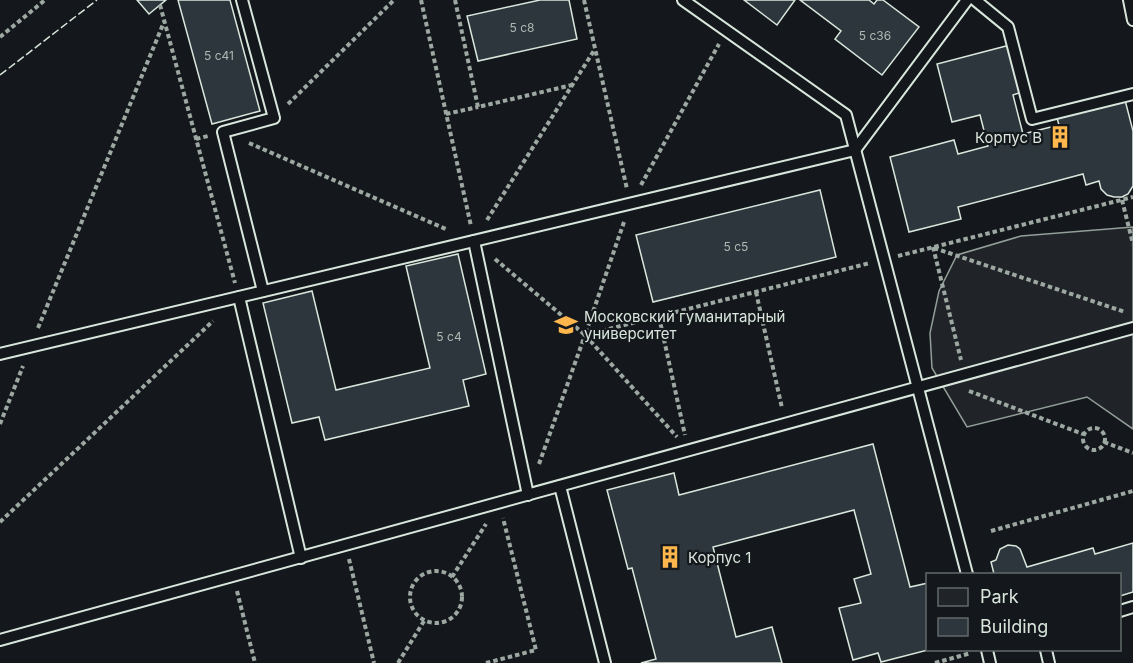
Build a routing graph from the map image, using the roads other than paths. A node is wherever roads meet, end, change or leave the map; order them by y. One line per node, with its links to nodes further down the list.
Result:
1 (242, 0): 10 (lane)
2 (683, 0): 8 (lane)
3 (967, 0): 8 (lane)
4 (975, 0): 7 (lane)
5 (1129, 0): 6 (lane)
6 (1133, 20)
7 (1133, 94)
8 (855, 150): 9 (lane); 14 (lane)
9 (474, 241): 10 (lane); 16 (lane)
10 (263, 291): 11 (lane)
11 (239, 297): 13 (lane); 17 (lane)
12 (1133, 328): 14 (lane)
13 (0, 354)
14 (918, 387): 15 (lane); 18 (lane)
15 (560, 486): 16 (lane); 20 (lane)
16 (528, 495): 17 (lane)
17 (300, 558): 19 (lane)
18 (967, 573)
19 (0, 640)
20 (604, 663)

